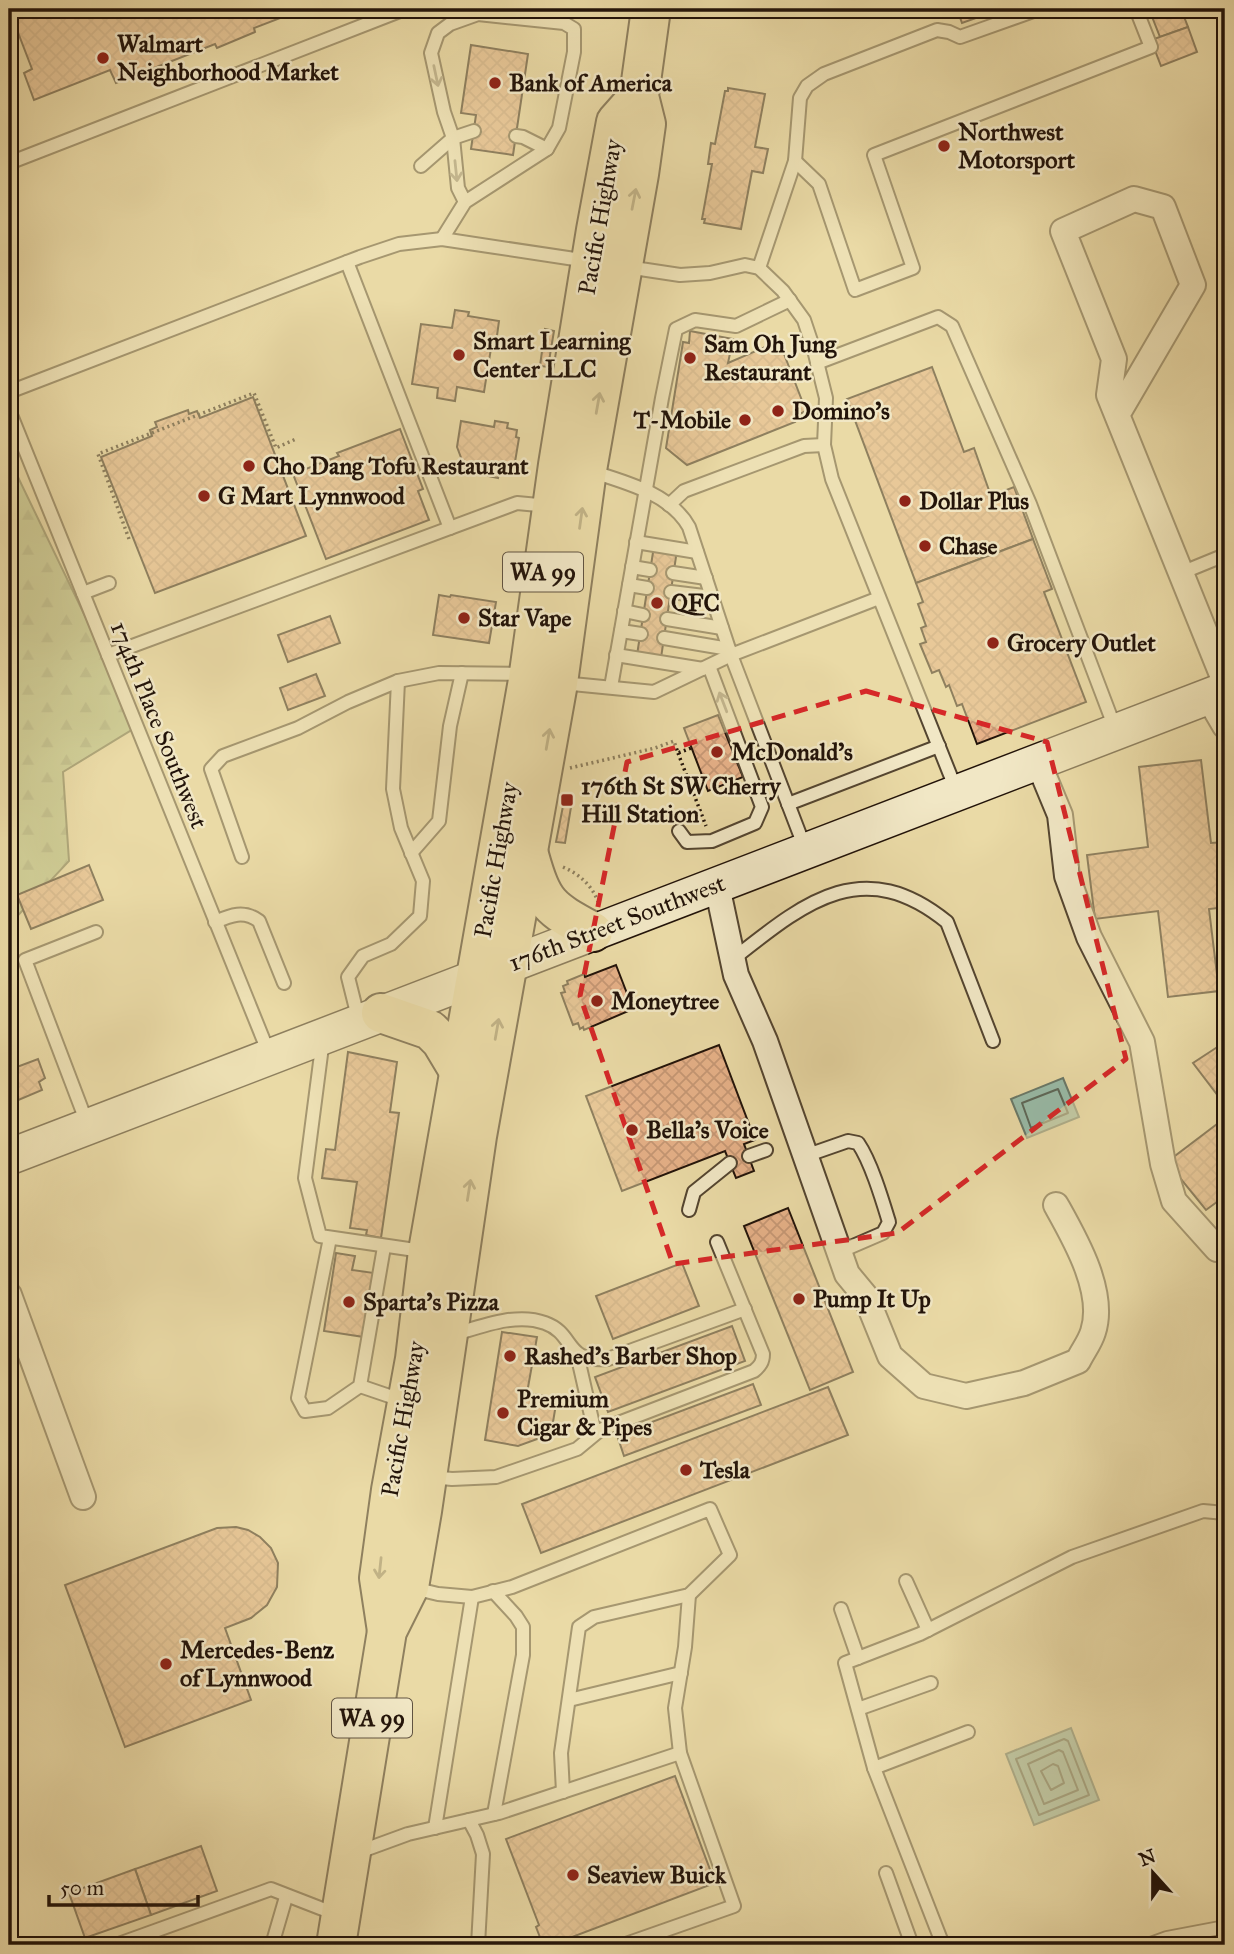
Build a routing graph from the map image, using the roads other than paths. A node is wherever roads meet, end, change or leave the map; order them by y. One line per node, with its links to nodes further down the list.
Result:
1 (405, 9): 10 (lane)
2 (651, 9): 15 (highway, Pacific Highway / WA 99)
3 (1039, 9): 9 (lane)
4 (1136, 9): 9 (lane)
5 (474, 131): 7 (lane)
6 (516, 136): 8 (lane)
7 (453, 138): 8 (lane, one-way to 7); 11 (lane); 12 (lane, one-way to 12)
8 (547, 149): 12 (lane)
9 (795, 161): 16 (lane)
10 (9, 163)
11 (421, 166)
12 (465, 202): 13 (lane)
13 (442, 239): 14 (lane); 15 (lane)
14 (347, 262): 19 (lane); 27 (lane)
15 (606, 264): 16 (lane); 23 (highway, Pacific Highway / WA 99, one-way to 15); 26 (highway, Pacific Highway / WA 99)
16 (759, 268): 17 (lane)
17 (790, 300): 18 (lane); 24 (lane)
18 (817, 363): 22 (lane); 59 (lane)
19 (9, 392)
20 (9, 410): 40 (lane, 174th Place Southwest)
21 (1117, 415): 21 (street); 34 (street)
22 (824, 445): 25 (lane); 42 (lane)
23 (587, 470): 24 (lane); 55 (highway, Pacific Highway / WA 99, one-way to 23)
24 (645, 491): 25 (lane); 28 (lane)
25 (669, 505): 29 (lane)
26 (552, 507): 27 (lane); 55 (highway, Pacific Highway / WA 99)
27 (450, 528): 51 (lane)
28 (636, 542): 29 (lane); 31 (lane)
29 (697, 552): 35 (lane)
30 (1225, 555): 34 (lane)
31 (632, 567): 32 (lane); 37 (lane)
32 (650, 570)
33 (673, 573): 35 (lane)
34 (1181, 573): 58 (street)
35 (706, 578): 41 (lane)
36 (109, 583): 40 (lane)
37 (629, 585): 38 (lane); 43 (lane)
38 (647, 588)
39 (671, 592): 41 (lane)
40 (83, 593): 51 (lane, 174th Place Southwest)
41 (712, 597): 46 (lane)
42 (879, 598): 50 (lane); 60 (lane)
43 (624, 611): 44 (lane); 47 (lane)
44 (643, 615)
45 (667, 618): 46 (lane)
46 (722, 628): 50 (lane)
47 (621, 631): 48 (lane); 52 (lane)
48 (640, 634)
49 (664, 638): 50 (lane)
50 (730, 652): 53 (lane); 63 (lane)
51 (108, 654): 71 (lane, 174th Place Southwest)
52 (617, 654): 53 (lane); 57 (lane)
53 (706, 667): 57 (lane); 64 (lane, one-way to 53)
54 (462, 673): 55 (lane); 56 (lane); 66 (lane)
55 (543, 678): 57 (lane); 67 (highway, Pacific Highway / WA 99, one-way to 55); 74 (highway, Pacific Highway / WA 99)
56 (398, 681): 66 (lane); 68 (lane)
57 (611, 687)
58 (1221, 699): 59 (street, 176th Street Southwest)
59 (1117, 732): 61 (street, 176th Street Southwest)
60 (939, 746): 62 (lane); 63 (lane)
61 (1038, 762): 62 (street, 176th Street Southwest); 92 (street)
62 (957, 793): 65 (street, 176th Street Southwest)
63 (789, 804): 65 (lane)
64 (679, 831)
65 (807, 851): 69 (street, 176th Street Southwest)
66 (411, 853): 76 (lane)
67 (540, 857): 70 (highway); 74 (highway, Pacific Highway / WA 99)
68 (242, 858)
69 (718, 886): 70 (street, 176th Street Southwest); 73 (street)
70 (596, 918): 74 (street, 176th Street Southwest)
71 (215, 922): 75 (lane); 79 (lane, 174th Place Southwest)
72 (96, 932): 81 (lane)
73 (733, 959): 78 (lane); 84 (street)
74 (492, 970): 76 (street, 176th Street Southwest); 80 (highway, Pacific Highway / WA 99); 97 (highway, Pacific Highway / WA 99, one-way to 74)
75 (284, 983)
76 (370, 1017): 77 (street, 176th Street Southwest); 80 (highway)
77 (324, 1035): 79 (street, 176th Street Southwest); 89 (lane)
78 (993, 1041)
79 (270, 1056): 81 (street, 176th Street Southwest)
80 (459, 1071): 93 (highway, Pacific Highway / WA 99)
81 (89, 1126): 85 (street, 176th Street Southwest)
82 (766, 1150): 83 (lane)
83 (749, 1156)
84 (805, 1156): 94 (street); 94 (lane)
85 (9, 1157)
86 (730, 1163): 88 (lane)
87 (1056, 1205): 94 (street)
88 (690, 1210)
89 (330, 1238): 91 (lane); 99 (lane)
90 (717, 1242): 96 (lane)
91 (384, 1247): 93 (lane); 99 (lane)
92 (1225, 1248)
93 (428, 1251): 100 (highway, Pacific Highway / WA 99)
94 (839, 1251)
95 (9, 1295): 103 (street)
96 (745, 1309): 98 (lane); 101 (lane)
97 (448, 1336): 98 (lane); 102 (highway, Pacific Highway / WA 99)
98 (578, 1354): 101 (lane)
99 (360, 1387): 100 (lane)
100 (408, 1402): 105 (highway); 113 (highway, Pacific Highway / WA 99, one-way to 113)
101 (595, 1433): 102 (lane)
102 (427, 1476): 105 (highway, Pacific Highway / WA 99)
103 (83, 1497)
104 (1225, 1513): 112 (lane)
105 (418, 1535): 107 (highway, Pacific Highway / WA 99)
106 (906, 1581): 112 (lane)
107 (409, 1587): 110 (lane); 113 (highway, Pacific Highway / WA 99)
108 (493, 1591): 109 (lane); 110 (lane); 123 (lane)
109 (689, 1595): 115 (lane); 117 (lane)
110 (472, 1597): 125 (lane)
111 (841, 1609): 114 (lane)
112 (928, 1630): 114 (lane)
113 (387, 1631): 126 (highway, Pacific Highway / WA 99)
114 (858, 1658): 118 (lane)
115 (681, 1673): 117 (lane); 120 (lane)
116 (931, 1683): 118 (lane)
117 (569, 1700): 122 (lane)
118 (858, 1709): 121 (lane)
119 (968, 1732): 121 (lane)
120 (680, 1753): 122 (lane); 134 (lane)
121 (874, 1769): 136 (lane)
122 (563, 1792): 123 (lane)
123 (494, 1814): 124 (lane)
124 (469, 1820): 125 (lane); 133 (lane)
125 (435, 1828): 126 (lane)
126 (349, 1855): 130 (highway, Pacific Highway / WA 99)
127 (886, 1873): 135 (lane)
128 (286, 1897): 130 (lane); 131 (lane); 132 (lane)
129 (1225, 1927): 137 (lane)
130 (339, 1931)
131 (116, 1945)
132 (272, 1945)
133 (478, 1945)
134 (623, 1945)
135 (912, 1945)
136 (943, 1945)
137 (1148, 1945)

